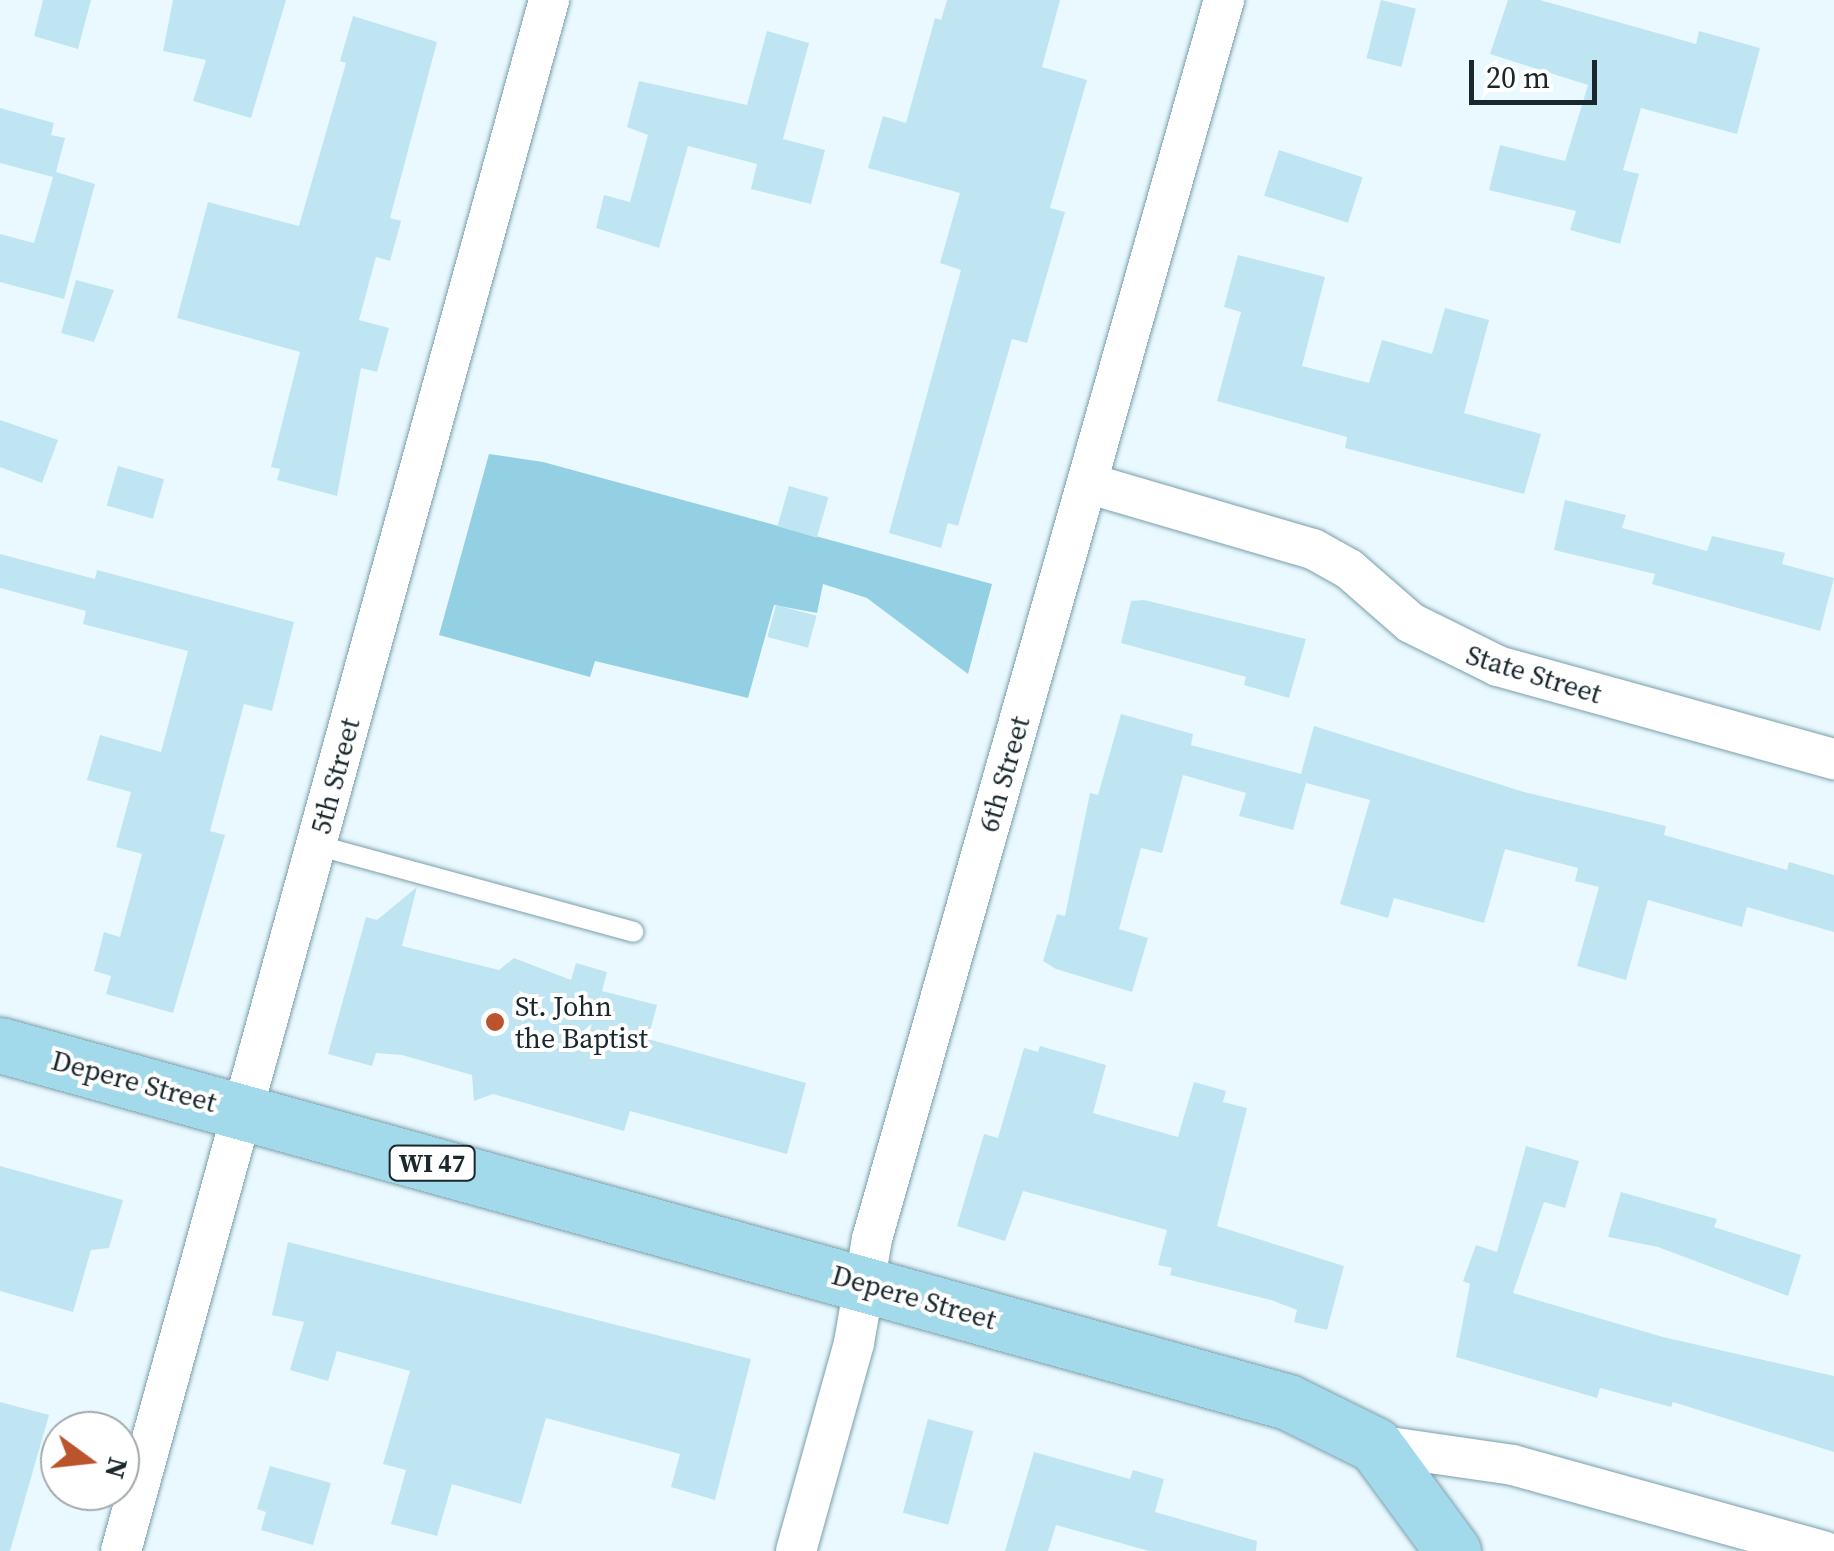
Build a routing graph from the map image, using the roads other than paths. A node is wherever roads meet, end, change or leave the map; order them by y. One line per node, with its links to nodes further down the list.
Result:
1 (549, 0): 5 (street, 5th Street)
2 (1224, 0): 3 (street, 6th Street)
3 (1087, 483): 4 (street, State Street); 9 (street, 6th Street)
4 (1834, 760)
5 (316, 845): 6 (lane); 8 (street, 5th Street)
6 (634, 932)
7 (0, 1045): 8 (main road, Depere Street / WI 47)
8 (242, 1111): 9 (main road, Depere Street / WI 47); 11 (street, 5th Street)
9 (864, 1282): 10 (main road, Depere Street / WI 47); 12 (street, 6th Street)
10 (1375, 1445): 13 (main road, WI 47); 14 (street, Depere Street)
11 (121, 1551)
12 (796, 1551)
13 (1453, 1551)
14 (1824, 1551)

